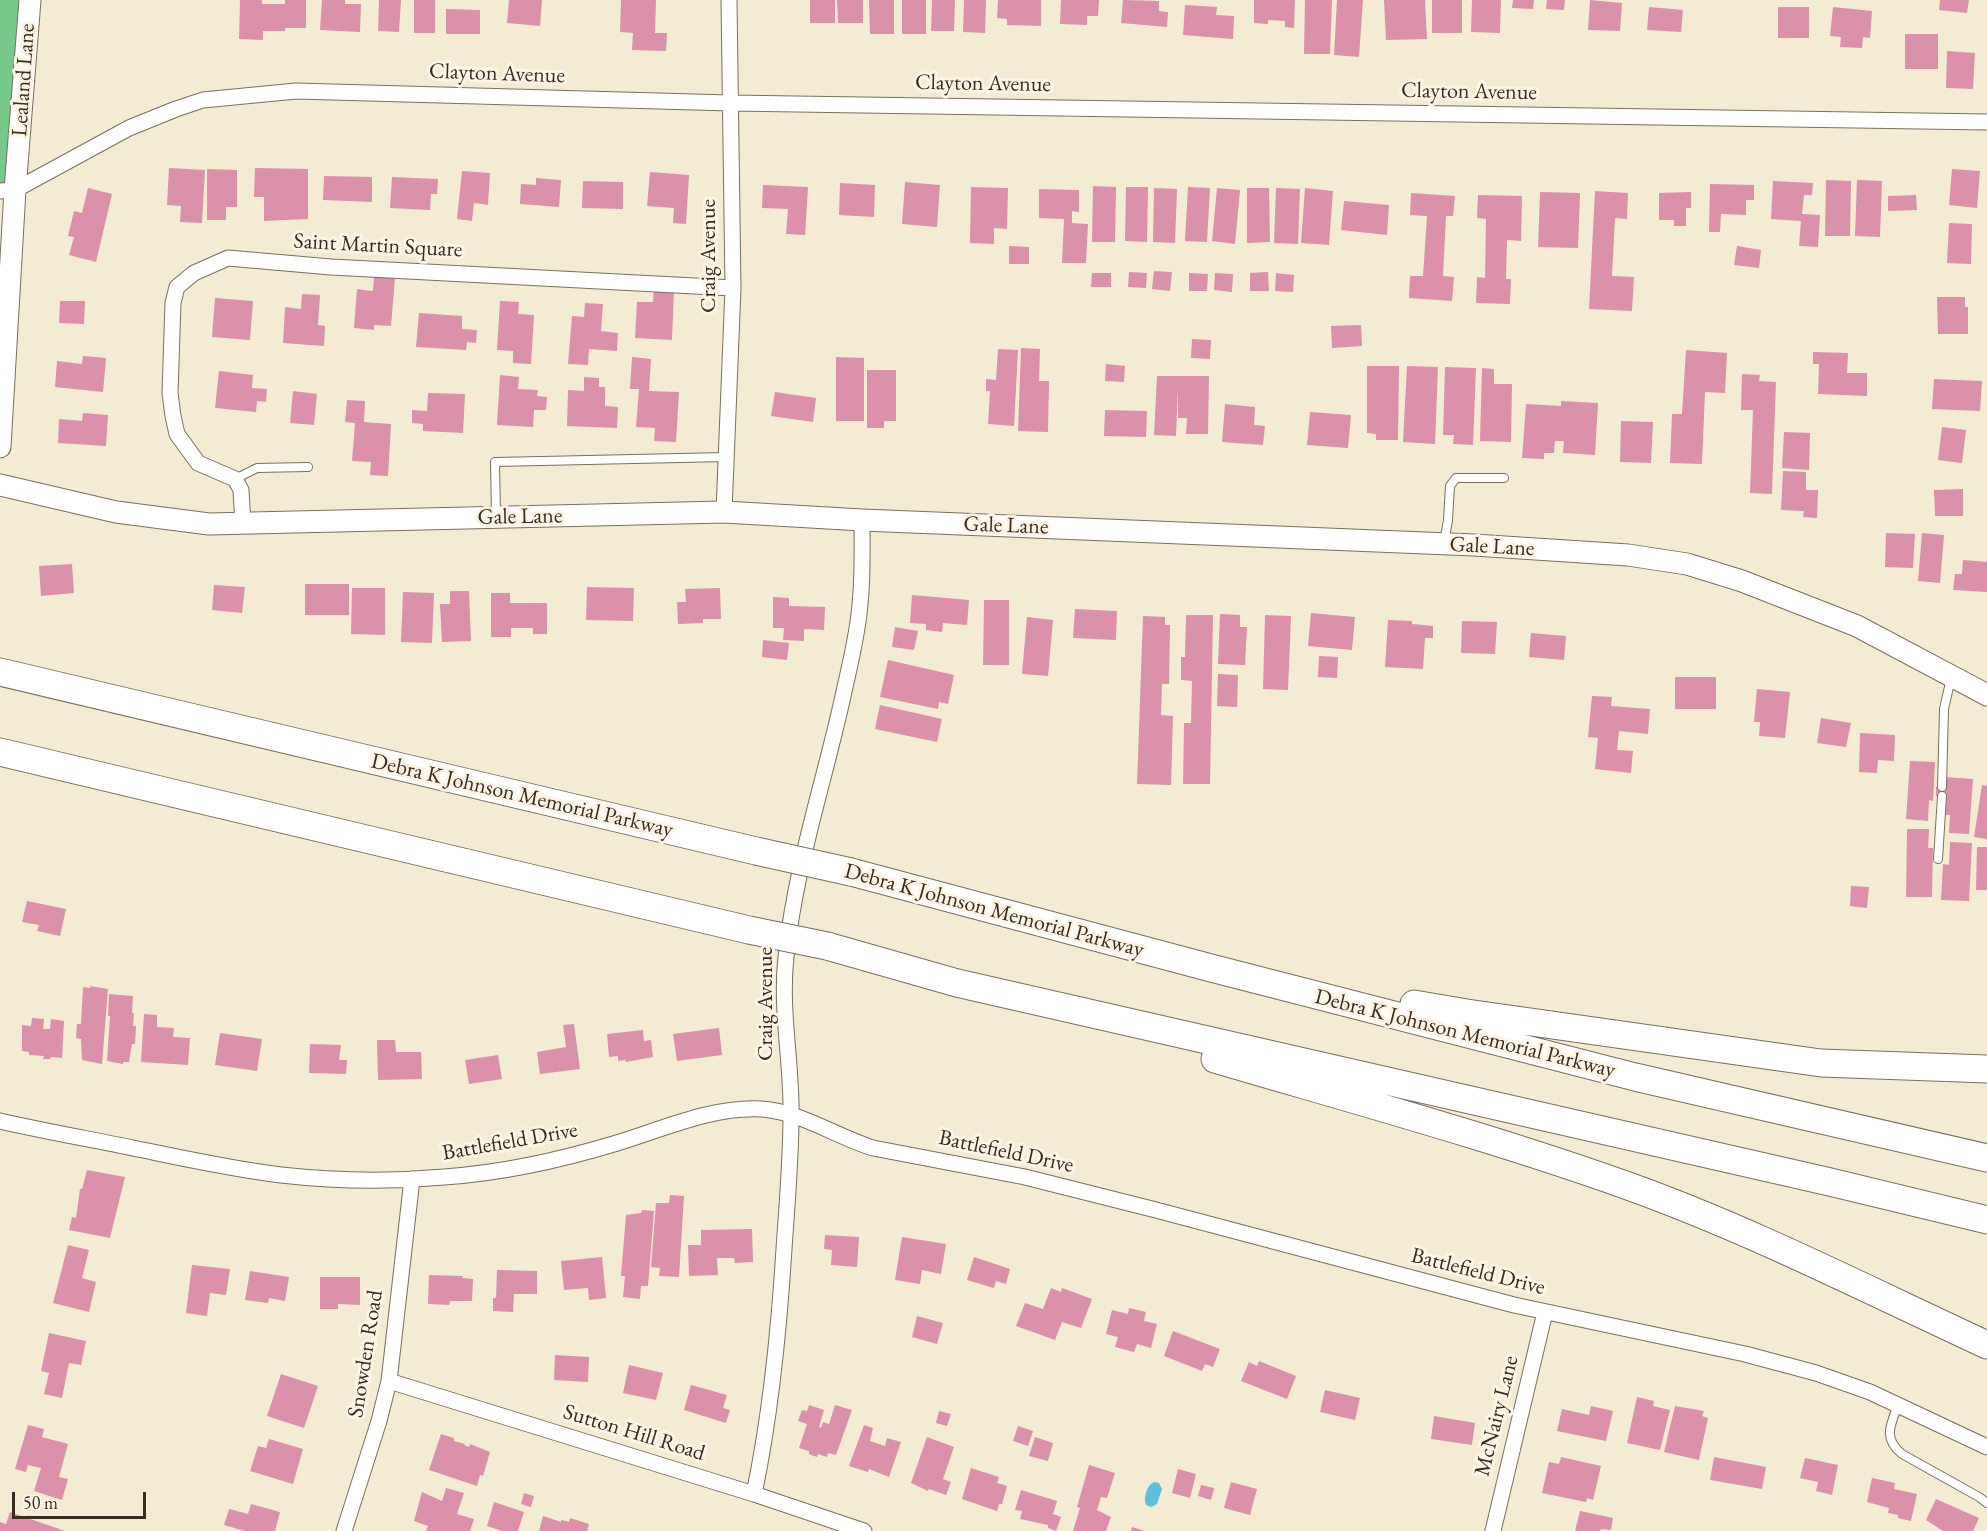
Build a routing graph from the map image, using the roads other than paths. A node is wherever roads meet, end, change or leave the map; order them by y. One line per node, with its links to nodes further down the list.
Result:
1 (30, 0): 5 (street, Lealand Lane)
2 (729, 0): 3 (street, Craig Avenue)
3 (730, 103): 4 (street, Clayton Avenue); 5 (street, Clayton Avenue); 6 (street, Craig Avenue)
4 (1987, 122)
5 (8, 191): 7 (street, Lealand Lane)
6 (733, 288): 8 (street, Craig Avenue); 11 (street, Saint Martin Square)
7 (0, 447)
8 (726, 457): 13 (street, Craig Avenue); 14 (lane)
9 (308, 467): 11 (lane)
10 (1504, 478): 17 (lane)
11 (235, 479): 16 (street)
12 (0, 485): 16 (street, Gale Lane)
13 (724, 512): 14 (street, Gale Lane); 15 (street, Gale Lane)
14 (496, 518): 16 (street, Gale Lane)
15 (862, 520): 17 (street, Gale Lane); 28 (street, Craig Avenue)
16 (243, 524)
17 (1444, 544): 19 (street, Gale Lane)
18 (0, 672): 25 (highway, Debra K Johnson Memorial Parkway, bridge)
19 (1951, 676): 20 (street, Gale Lane); 22 (lane)
20 (1987, 695)
21 (0, 752): 26 (highway, bridge)
22 (1942, 787)
23 (1941, 796): 24 (lane)
24 (1938, 859)
25 (1211, 968): 27 (highway); 30 (highway, Debra K Johnson Memorial Parkway)
26 (957, 983): 32 (highway); 34 (highway)
27 (1987, 1069)
28 (791, 1114): 31 (street, Battlefield Drive); 33 (street, Battlefield Drive); 38 (street, Craig Avenue)
29 (0, 1121): 31 (street, Battlefield Drive)
30 (1987, 1158)
31 (412, 1179): 35 (street, Snowden Road)
32 (1987, 1220)
33 (1545, 1312): 36 (street, Battlefield Drive); 42 (street, McNairy Lane)
34 (1987, 1345)
35 (389, 1382): 38 (street, Sutton Hill Road); 40 (street, Snowden Road)
36 (1898, 1405): 37 (street, Battlefield Drive); 39 (lane)
37 (1987, 1447)
38 (754, 1494): 41 (street, Sutton Hill Road)
39 (1987, 1503)
40 (344, 1531)
41 (864, 1531)
42 (1493, 1531)

